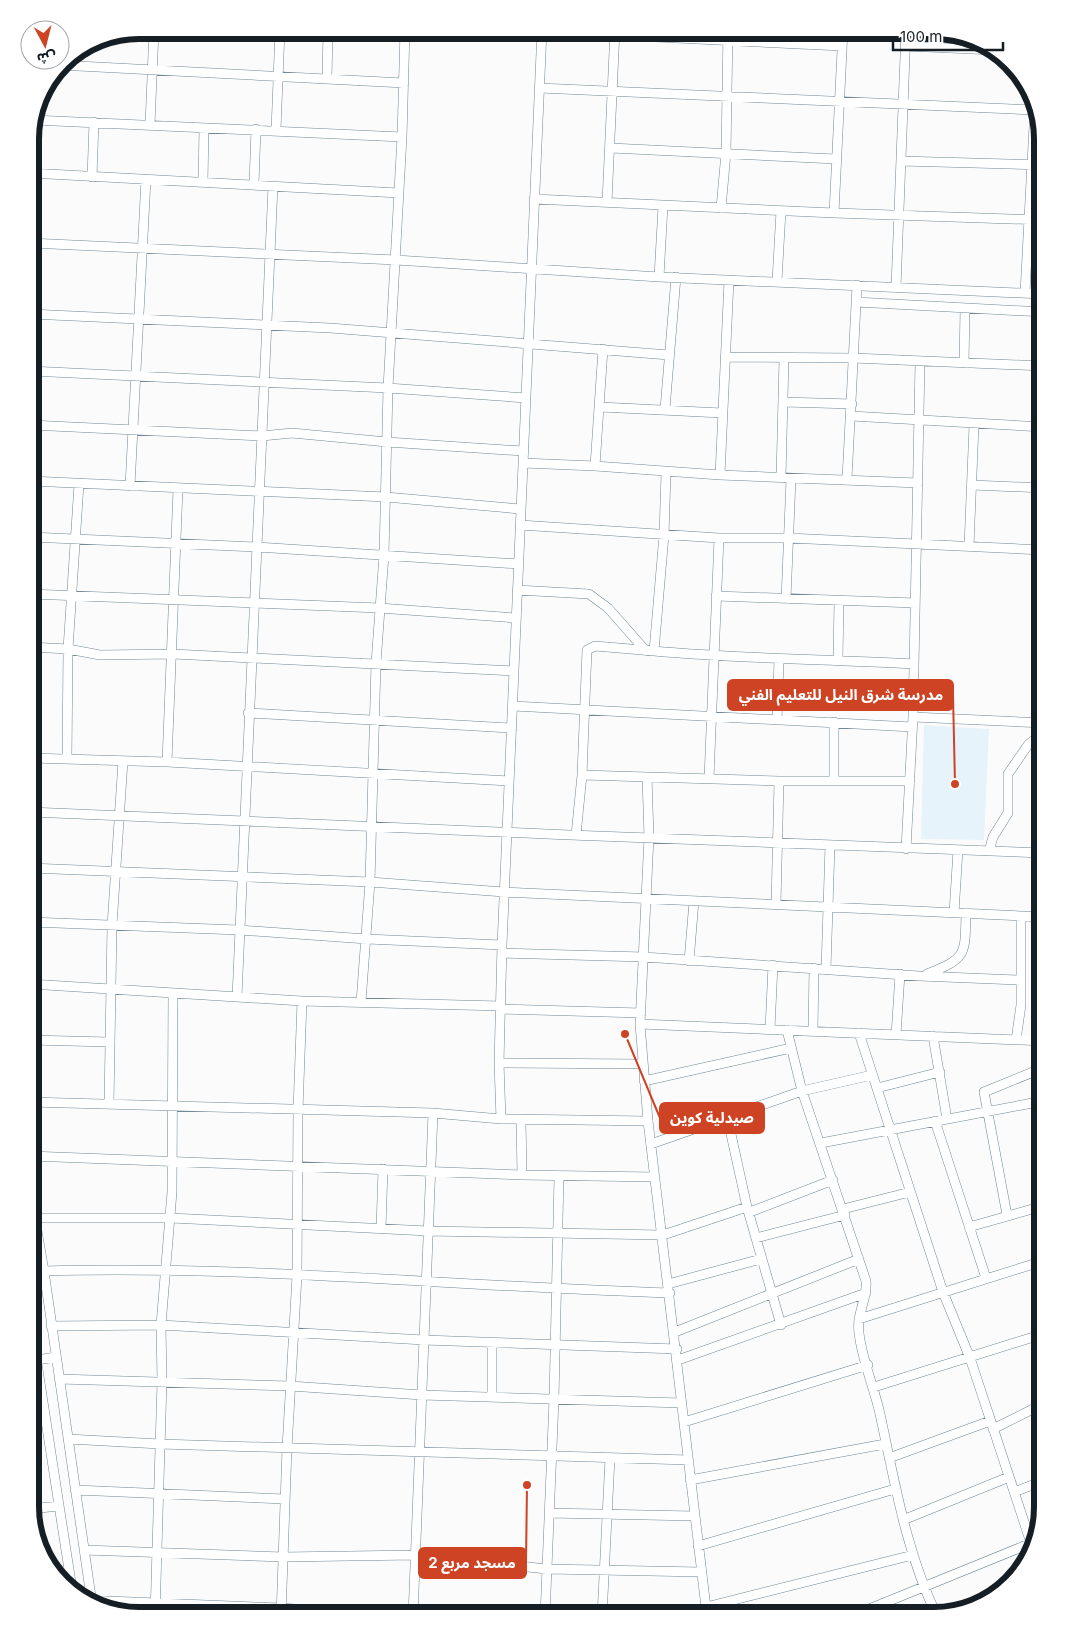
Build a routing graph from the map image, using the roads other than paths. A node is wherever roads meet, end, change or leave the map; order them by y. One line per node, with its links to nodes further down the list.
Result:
1 (154, 39): 15 (street)
2 (280, 39): 16 (street)
3 (328, 39): 17 (street)
4 (405, 39): 18 (street)
5 (542, 39): 19 (street)
6 (615, 39): 20 (street)
7 (714, 39): 10 (street)
8 (842, 39): 11 (street)
9 (905, 39): 12 (street)
10 (728, 40): 11 (street); 21 (street)
11 (842, 46): 22 (street)
12 (905, 46): 13 (street); 23 (street)
13 (979, 49)
14 (70, 66): 15 (street)
15 (152, 70): 16 (street); 27 (street)
16 (278, 76): 17 (street); 31 (street)
17 (327, 78): 18 (street)
18 (404, 83): 32 (street)
19 (539, 88): 20 (street); 46 (street)
20 (612, 92): 21 (street); 33 (street)
21 (728, 98): 22 (street); 34 (street)
22 (838, 100): 23 (street); 35 (street)
23 (902, 104): 24 (street); 36 (street)
24 (1030, 109)
25 (41, 120): 26 (street)
26 (94, 122): 27 (street); 40 (street)
27 (150, 125): 28 (street)
28 (204, 128): 30 (street); 42 (street)
29 (1033, 128): 37 (street)
30 (256, 129): 31 (street); 43 (street)
31 (276, 130): 32 (street)
32 (402, 137): 45 (street)
33 (610, 148): 34 (street); 47 (street)
34 (726, 153): 35 (street); 49 (street)
35 (836, 159): 51 (street)
36 (900, 162): 37 (street); 52 (street)
37 (1030, 164): 38 (street); 53 (street)
38 (1034, 164)
39 (39, 173): 40 (street)
40 (92, 177): 41 (street)
41 (146, 180): 42 (street); 56 (street)
42 (202, 182): 43 (street)
43 (254, 184): 44 (street)
44 (273, 186): 45 (street); 57 (street)
45 (399, 193): 58 (street)
46 (534, 200): 47 (street); 59 (street)
47 (607, 202): 48 (street)
48 (663, 206): 49 (street); 60 (street)
49 (721, 208): 50 (street)
50 (781, 211): 51 (street); 63 (street)
51 (834, 213): 52 (street)
52 (899, 216): 53 (street); 65 (street)
53 (1028, 219): 54 (street); 66 (street)
54 (1034, 219)
55 (39, 243): 56 (street)
56 (143, 247): 57 (street); 72 (street)
57 (269, 254): 58 (street); 73 (street)
58 (396, 260): 59 (street); 74 (street)
59 (533, 269): 60 (street); 75 (street)
60 (658, 277): 61 (street)
61 (676, 277): 62 (street); 77 (street)
62 (729, 280): 63 (street); 78 (street)
63 (777, 281): 64 (street)
64 (857, 285): 65 (street); 68 (street)
65 (896, 287): 66 (street)
66 (1025, 293): 67 (street)
67 (1034, 294)
68 (856, 302): 69 (street); 80 (street)
69 (966, 309): 70 (street); 82 (street)
70 (1034, 312)
71 (39, 315): 72 (street)
72 (138, 321): 73 (street); 85 (street)
73 (265, 327): 74 (street); 86 (street)
74 (391, 333): 75 (street); 87 (street)
75 (528, 343): 76 (street); 88 (street)
76 (603, 349): 77 (street); 91 (street)
77 (669, 354): 92 (street)
78 (725, 357): 79 (street); 93 (street)
79 (784, 358): 80 (street); 89 (street)
80 (853, 358): 81 (street); 90 (street)
81 (920, 362): 82 (street); 95 (street)
82 (964, 363): 83 (street)
83 (1034, 366)
84 (39, 371): 85 (street)
85 (135, 376): 86 (street); 99 (street)
86 (264, 382): 87 (street); 100 (street)
87 (388, 388): 88 (street); 101 (street)
88 (526, 398): 102 (street)
89 (784, 402): 90 (street); 107 (street)
90 (852, 404): 94 (street)
91 (600, 407): 92 (street); 104 (street)
92 (665, 409): 93 (street)
93 (722, 413): 106 (street)
94 (851, 416): 95 (street); 109 (street)
95 (920, 421): 97 (street); 111 (street)
96 (39, 425): 99 (street)
97 (974, 425): 98 (street); 113 (street)
98 (1034, 428)
99 (133, 430): 100 (street); 114 (street)
100 (262, 436): 101 (street); 117 (street)
101 (387, 442): 102 (street); 118 (street)
102 (523, 451): 103 (street)
103 (523, 463): 104 (street); 119 (street)
104 (595, 466): 105 (street)
105 (666, 472): 106 (street); 121 (street)
106 (720, 475): 107 (street)
107 (781, 478): 108 (street)
108 (791, 478): 109 (street); 124 (street)
109 (847, 479): 111 (street)
110 (39, 482): 112 (street)
111 (918, 483): 127 (street)
112 (79, 484): 114 (street); 125 (street)
113 (972, 485): 116 (street); 128 (street)
114 (130, 486): 115 (street)
115 (178, 488): 117 (street); 126 (street)
116 (1034, 488)
117 (260, 492): 118 (street); 129 (street)
118 (386, 497): 119 (street); 131 (street)
119 (520, 509): 120 (street)
120 (520, 525): 121 (street); 132 (street)
121 (664, 535): 123 (street); 146 (street)
122 (39, 538): 125 (street)
123 (719, 538): 124 (street); 136 (street)
124 (788, 538): 127 (street); 137 (street)
125 (74, 540): 126 (street); 135 (street)
126 (177, 544): 129 (street); 138 (street)
127 (916, 544): 128 (street); 141 (street)
128 (969, 546): 130 (street)
129 (257, 547): 131 (street); 139 (street)
130 (1034, 550)
131 (384, 555): 132 (street); 142 (street)
132 (518, 564): 133 (street)
133 (517, 590): 143 (street); 146 (street)
134 (39, 594): 135 (street)
135 (71, 596): 138 (street); 145 (street)
136 (716, 596): 137 (street); 148 (street)
137 (786, 598): 140 (street)
138 (174, 601): 139 (street); 147 (street)
139 (254, 602): 142 (street); 149 (street)
140 (839, 602): 141 (street); 150 (street)
141 (915, 603): 153 (street)
142 (379, 608): 143 (street); 152 (street)
143 (516, 618): 154 (street)
144 (39, 647): 145 (street)
145 (68, 649): 147 (street); 168 (street)
146 (650, 651): 148 (street); 156 (street)
147 (173, 654): 149 (street); 170 (street)
148 (713, 657): 151 (street); 158 (street)
149 (252, 659): 152 (street); 157 (street)
150 (838, 659): 151 (street); 153 (street)
151 (779, 660): 161 (street)
152 (376, 663): 154 (street); 160 (street)
153 (914, 664): 159 (street)
154 (514, 672): 155 (street)
155 (512, 706): 156 (street); 165 (street)
156 (585, 711): 158 (street); 173 (street)
157 (248, 713): 160 (street); 171 (street)
158 (712, 715): 161 (street); 175 (street)
159 (913, 717): 163 (street); 164 (street)
160 (376, 719): 165 (street); 172 (street)
161 (777, 720): 162 (street)
162 (834, 722): 164 (street); 178 (street)
163 (1034, 723)
164 (912, 727): 179 (street)
165 (512, 728): 176 (street)
166 (1034, 740): 191 (street)
167 (39, 758): 168 (street)
168 (67, 759): 169 (street)
169 (123, 761): 170 (street); 181 (street)
170 (167, 762): 171 (street)
171 (246, 767): 172 (street); 182 (street)
172 (374, 772): 176 (street); 183 (street)
173 (582, 774): 174 (street); 185 (street)
174 (647, 777): 175 (street); 186 (street)
175 (710, 778): 177 (street)
176 (509, 781): 184 (street)
177 (779, 781): 178 (street); 187 (street)
178 (834, 781): 179 (street)
179 (910, 781): 189 (street)
180 (39, 812): 181 (street)
181 (120, 816): 182 (street); 194 (street)
182 (244, 823): 183 (street); 195 (street)
183 (371, 828): 184 (street); 196 (street)
184 (507, 833): 185 (street); 197 (street)
185 (576, 834): 186 (street)
186 (649, 837): 187 (street); 198 (street)
187 (778, 843): 188 (street); 200 (street)
188 (830, 845): 189 (street); 201 (street)
189 (906, 849): 190 (street)
190 (958, 850): 191 (street); 202 (street)
191 (989, 851): 192 (street)
192 (1034, 853)
193 (39, 868): 194 (street)
194 (116, 870): 195 (street); 207 (street)
195 (241, 876): 196 (street); 208 (street)
196 (370, 882): 197 (street); 209 (street)
197 (504, 892): 198 (street); 210 (street)
198 (646, 899): 199 (street); 211 (street)
199 (694, 901): 200 (street); 212 (street)
200 (776, 904): 201 (street)
201 (829, 907): 202 (street); 215 (street)
202 (954, 913): 203 (street)
203 (966, 914): 204 (street); 217 (street)
204 (1021, 916): 205 (street); 218 (street)
205 (1034, 917)
206 (39, 922): 207 (street)
207 (112, 926): 208 (street); 220 (street)
208 (239, 930): 209 (street); 222 (street)
209 (367, 939): 210 (street); 224 (street)
210 (502, 949): 211 (street); 225 (street)
211 (644, 957): 212 (street); 226 (street)
212 (689, 961): 213 (street)
213 (773, 965): 214 (street); 228 (street)
214 (814, 968): 215 (street); 230 (street)
215 (826, 969): 216 (street)
216 (900, 974): 217 (street); 232 (street)
217 (924, 976): 218 (street)
218 (1022, 980): 235 (street)
219 (39, 984): 220 (street)
220 (111, 988): 221 (street); 237 (street)
221 (173, 994): 222 (street); 250 (street)
222 (237, 997): 223 (street)
223 (302, 1001): 224 (street); 251 (street)
224 (361, 1002): 225 (street)
225 (501, 1008): 226 (street); 239 (street)
226 (641, 1014): 227 (street)
227 (640, 1024): 228 (street); 240 (street)
228 (770, 1028): 229 (street)
229 (788, 1030): 230 (street); 238 (street)
230 (813, 1031): 231 (street)
231 (859, 1033): 232 (street); 243 (street)
232 (896, 1035): 233 (street)
233 (933, 1036): 235 (street); 242 (street)
234 (39, 1040): 237 (street)
235 (1016, 1040): 236 (street)
236 (1034, 1041)
237 (109, 1042): 249 (street)
238 (791, 1048): 244 (street); 246 (street)
239 (499, 1063): 240 (street); 255 (street)
240 (642, 1064): 244 (street)
241 (1034, 1071): 253 (street)
242 (940, 1072): 245 (street); 257 (street)
243 (872, 1075): 245 (street); 246 (street)
244 (644, 1080): 258 (street)
245 (877, 1088): 260 (street)
246 (802, 1091): 254 (street); 261 (street)
247 (39, 1102): 249 (street)
248 (1034, 1103): 253 (street)
249 (109, 1104): 250 (street)
250 (173, 1106): 251 (street); 264 (street)
251 (298, 1110): 252 (street); 265 (street)
252 (433, 1113): 255 (street); 267 (street)
253 (988, 1113): 257 (street); 276 (street)
254 (727, 1116): 262 (street); 274 (street)
255 (501, 1119): 256 (street)
256 (521, 1119): 258 (street); 268 (street)
257 (947, 1119): 259 (street)
258 (648, 1121): 262 (street)
259 (934, 1121): 260 (street); 280 (street)
260 (891, 1129): 261 (street); 272 (street)
261 (821, 1143): 271 (street)
262 (651, 1144): 270 (street)
263 (39, 1156): 264 (street)
264 (171, 1163): 265 (street); 278 (street)
265 (299, 1166): 266 (street); 279 (street)
266 (383, 1169): 267 (street); 281 (street)
267 (431, 1172): 268 (street); 282 (street)
268 (522, 1175): 269 (street)
269 (558, 1176): 270 (street); 283 (street)
270 (655, 1177): 284 (street)
271 (834, 1180): 274 (street); 275 (street)
272 (910, 1192): 275 (street); 297 (street)
273 (1034, 1208): 276 (street)
274 (749, 1210): 284 (street); 285 (street)
275 (844, 1212): 285 (street); 288 (street)
276 (1007, 1215): 280 (street)
277 (39, 1218): 278 (street)
278 (171, 1218): 279 (street); 290 (street)
279 (298, 1223): 281 (street); 292 (street)
280 (969, 1227): 293 (street)
281 (381, 1228): 282 (street)
282 (428, 1231): 283 (street); 294 (street)
283 (557, 1233): 284 (street); 296 (street)
284 (663, 1235): 295 (street)
285 (756, 1238): 287 (street)
286 (39, 1244): 291 (street)
287 (761, 1259): 295 (street); 298 (street)
288 (859, 1259): 298 (street); 299 (street)
289 (1034, 1267): 293 (street)
290 (166, 1270): 291 (street); 292 (street); 301 (street)
291 (44, 1271): 303 (street)
292 (297, 1276): 294 (street); 304 (street)
293 (986, 1278): 297 (street)
294 (427, 1282): 296 (street); 307 (street)
295 (669, 1288): 296 (street); 305 (street)
296 (556, 1289): 309 (street)
297 (943, 1292): 300 (street); 312 (street)
298 (771, 1294): 302 (street); 305 (street)
299 (866, 1294): 300 (street); 302 (street)
300 (858, 1319): 315 (street)
301 (161, 1325): 303 (street); 304 (street); 317 (street)
302 (781, 1325): 314 (street)
303 (51, 1326): 311 (street)
304 (293, 1332): 307 (street); 318 (street)
305 (675, 1332): 310 (street)
306 (1034, 1337): 312 (street)
307 (424, 1340): 308 (street); 321 (street)
308 (492, 1343): 309 (street); 322 (street)
309 (554, 1344): 310 (street); 323 (street)
310 (677, 1349): 314 (street)
311 (56, 1356): 313 (street); 316 (street)
312 (970, 1358): 319 (street); 327 (street)
313 (39, 1359)
314 (678, 1360): 324 (street)
315 (868, 1365): 319 (street); 326 (street)
316 (59, 1379): 317 (street); 328 (street)
317 (162, 1382): 318 (street); 329 (street)
318 (290, 1386): 321 (street); 331 (street)
319 (874, 1387): 330 (street)
320 (39, 1394): 345 (street)
321 (422, 1395): 322 (street); 332 (street)
322 (492, 1397): 323 (street)
323 (554, 1399): 324 (street); 333 (street)
324 (682, 1402): 326 (street)
325 (1034, 1408): 327 (street)
326 (684, 1422): 336 (street)
327 (992, 1425): 335 (street); 337 (street)
328 (68, 1439): 329 (street); 341 (street)
329 (160, 1444): 331 (street); 343 (street)
330 (885, 1444): 335 (street); 338 (street)
331 (286, 1448): 332 (street); 344 (street)
332 (420, 1451): 333 (street); 356 (street)
333 (552, 1456): 334 (street); 347 (street)
334 (610, 1458): 336 (street); 348 (street)
335 (889, 1458): 340 (street)
336 (688, 1460): 338 (street)
337 (1009, 1477): 342 (street); 350 (street)
338 (690, 1480): 349 (street)
339 (1034, 1484): 342 (street)
340 (894, 1488): 350 (street); 353 (street)
341 (75, 1490): 343 (street); 354 (street)
342 (1014, 1492): 351 (street)
343 (158, 1494): 344 (street); 355 (street)
344 (285, 1499): 358 (street)
345 (59, 1506): 346 (street); 362 (street)
346 (39, 1509)
347 (549, 1513): 348 (street); 359 (street)
348 (606, 1514): 349 (street); 360 (street)
349 (694, 1516): 353 (street)
350 (903, 1520): 357 (street)
351 (1030, 1537)
352 (1027, 1545): 363 (street)
353 (698, 1546): 361 (street)
354 (84, 1550): 355 (street); 364 (street)
355 (156, 1552): 358 (street); 366 (street)
356 (415, 1555): 358 (street); 359 (street); 371 (street)
357 (913, 1555): 363 (street); 375 (street)
358 (283, 1557): 370 (street)
359 (547, 1569): 360 (street); 372 (street)
360 (603, 1570): 361 (street); 373 (street)
361 (701, 1572): 374 (street)
362 (70, 1580)
363 (923, 1587): 367 (street); 378 (street)
364 (88, 1594)
365 (104, 1601): 366 (street)
366 (155, 1603): 368 (street); 369 (street)
367 (883, 1603): 376 (street); 377 (street)
368 (155, 1607)
369 (211, 1607)
370 (281, 1607)
371 (413, 1607)
372 (545, 1607)
373 (602, 1607)
374 (705, 1607)
375 (724, 1607)
376 (873, 1607)
377 (885, 1607)
378 (933, 1607)

